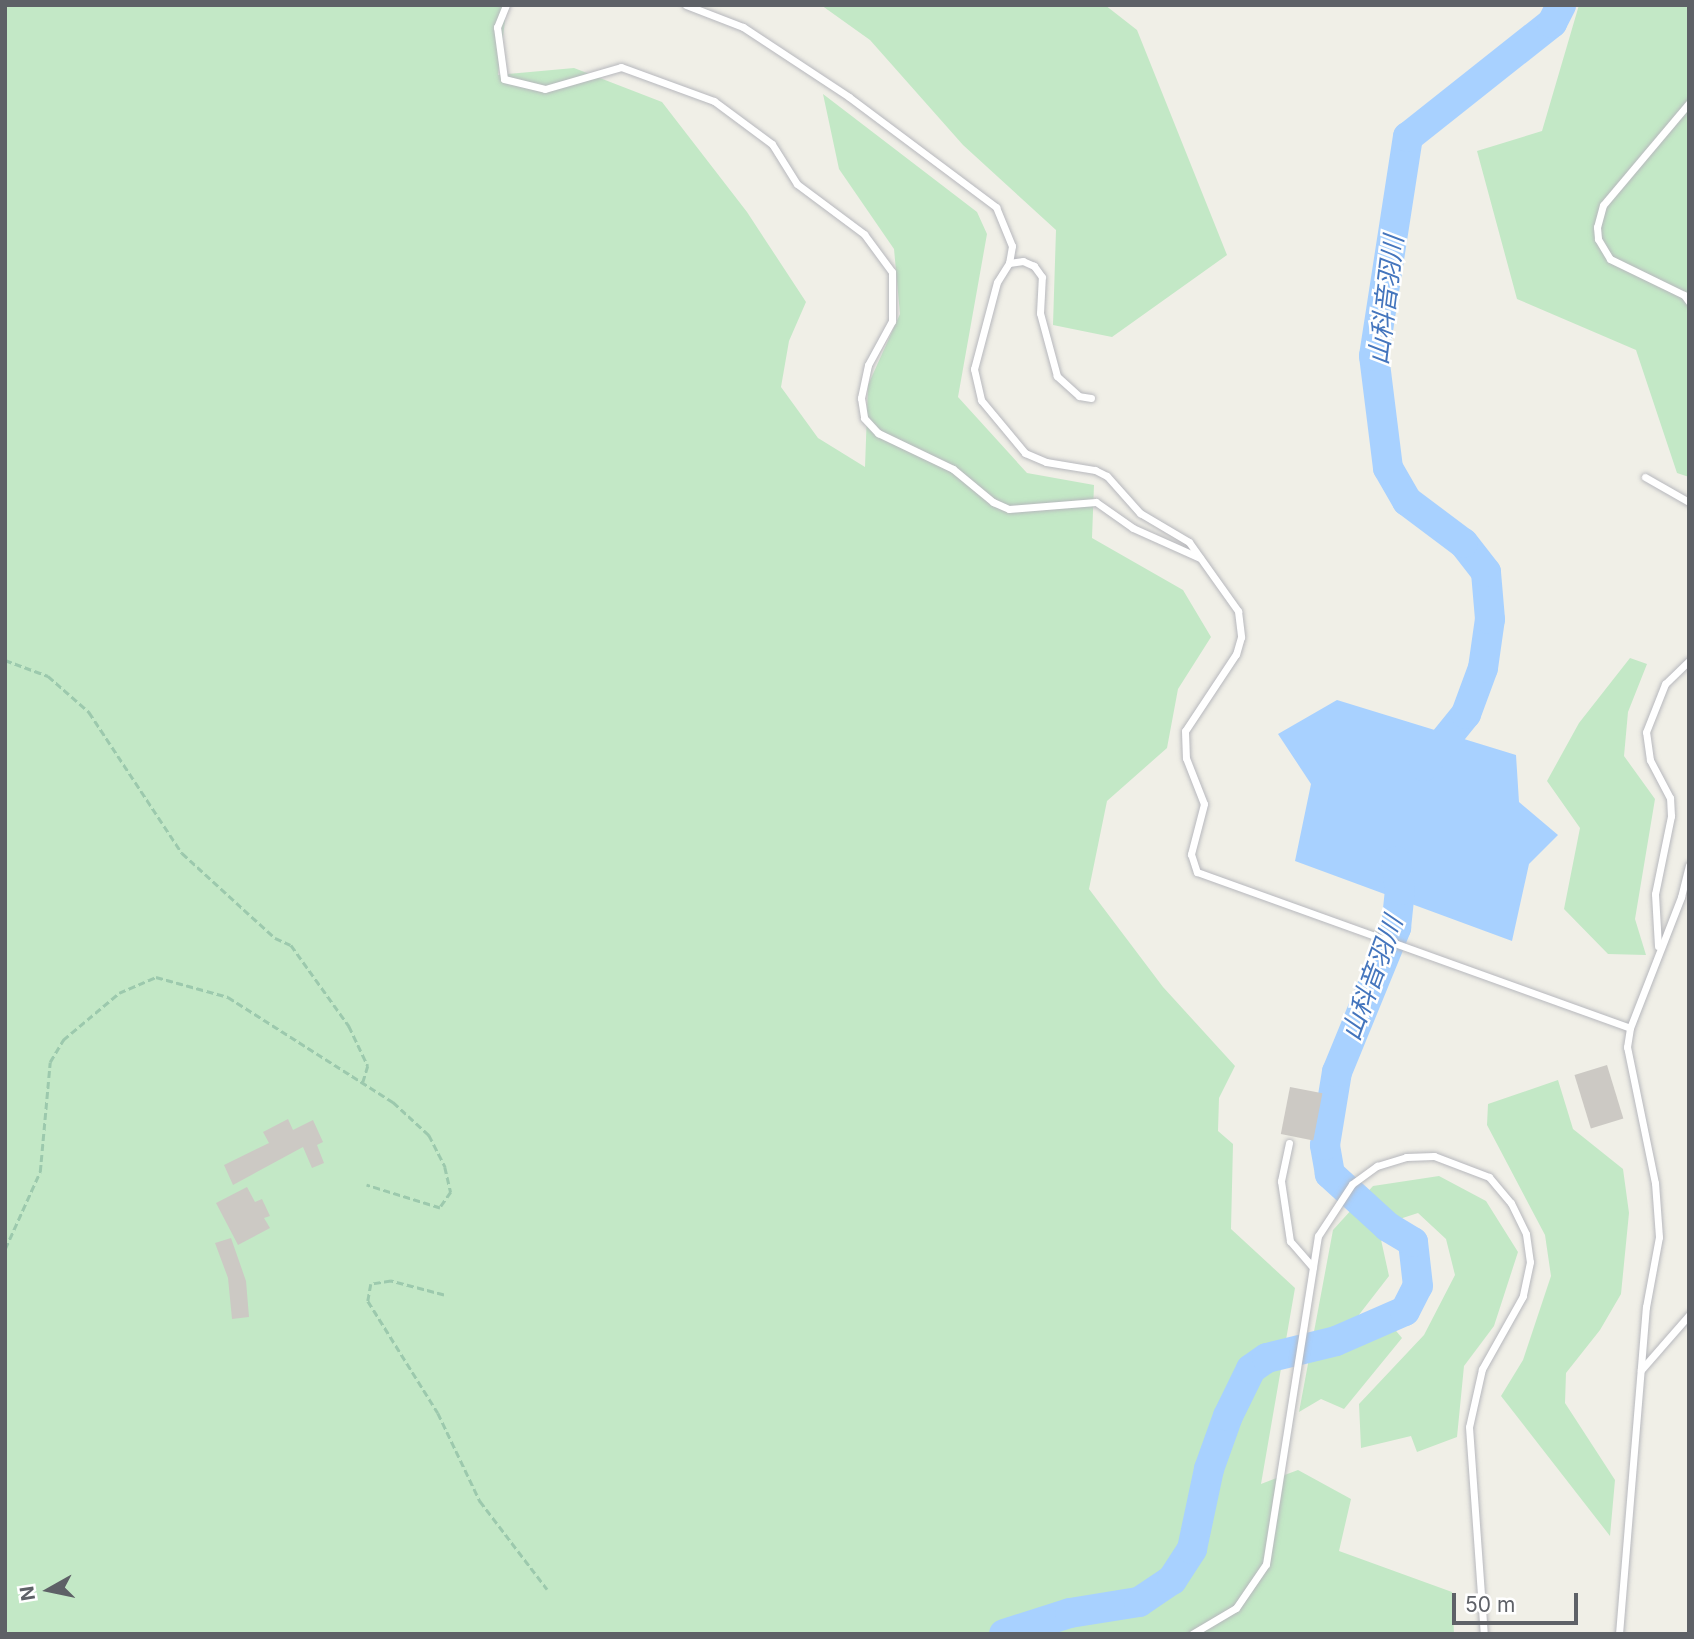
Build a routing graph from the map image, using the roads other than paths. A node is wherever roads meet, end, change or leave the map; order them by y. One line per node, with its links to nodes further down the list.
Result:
1 (506, 5): 9 (lane)
2 (686, 5): 4 (lane)
3 (1689, 103): 5 (lane)
4 (1009, 263): 6 (lane); 9 (lane)
5 (1689, 302)
6 (1091, 398)
7 (1645, 477): 8 (lane)
8 (1689, 502)
9 (1201, 558): 13 (lane)
10 (1689, 661): 12 (lane)
11 (1689, 864): 12 (lane)
12 (1658, 950): 13 (lane)
13 (1630, 1028): 17 (lane)
14 (1289, 1143): 15 (lane)
15 (1313, 1266): 18 (lane); 19 (lane)
16 (1689, 1315): 17 (lane)
17 (1641, 1370): 20 (lane)
18 (1192, 1634)
19 (1484, 1634)
20 (1619, 1634)

